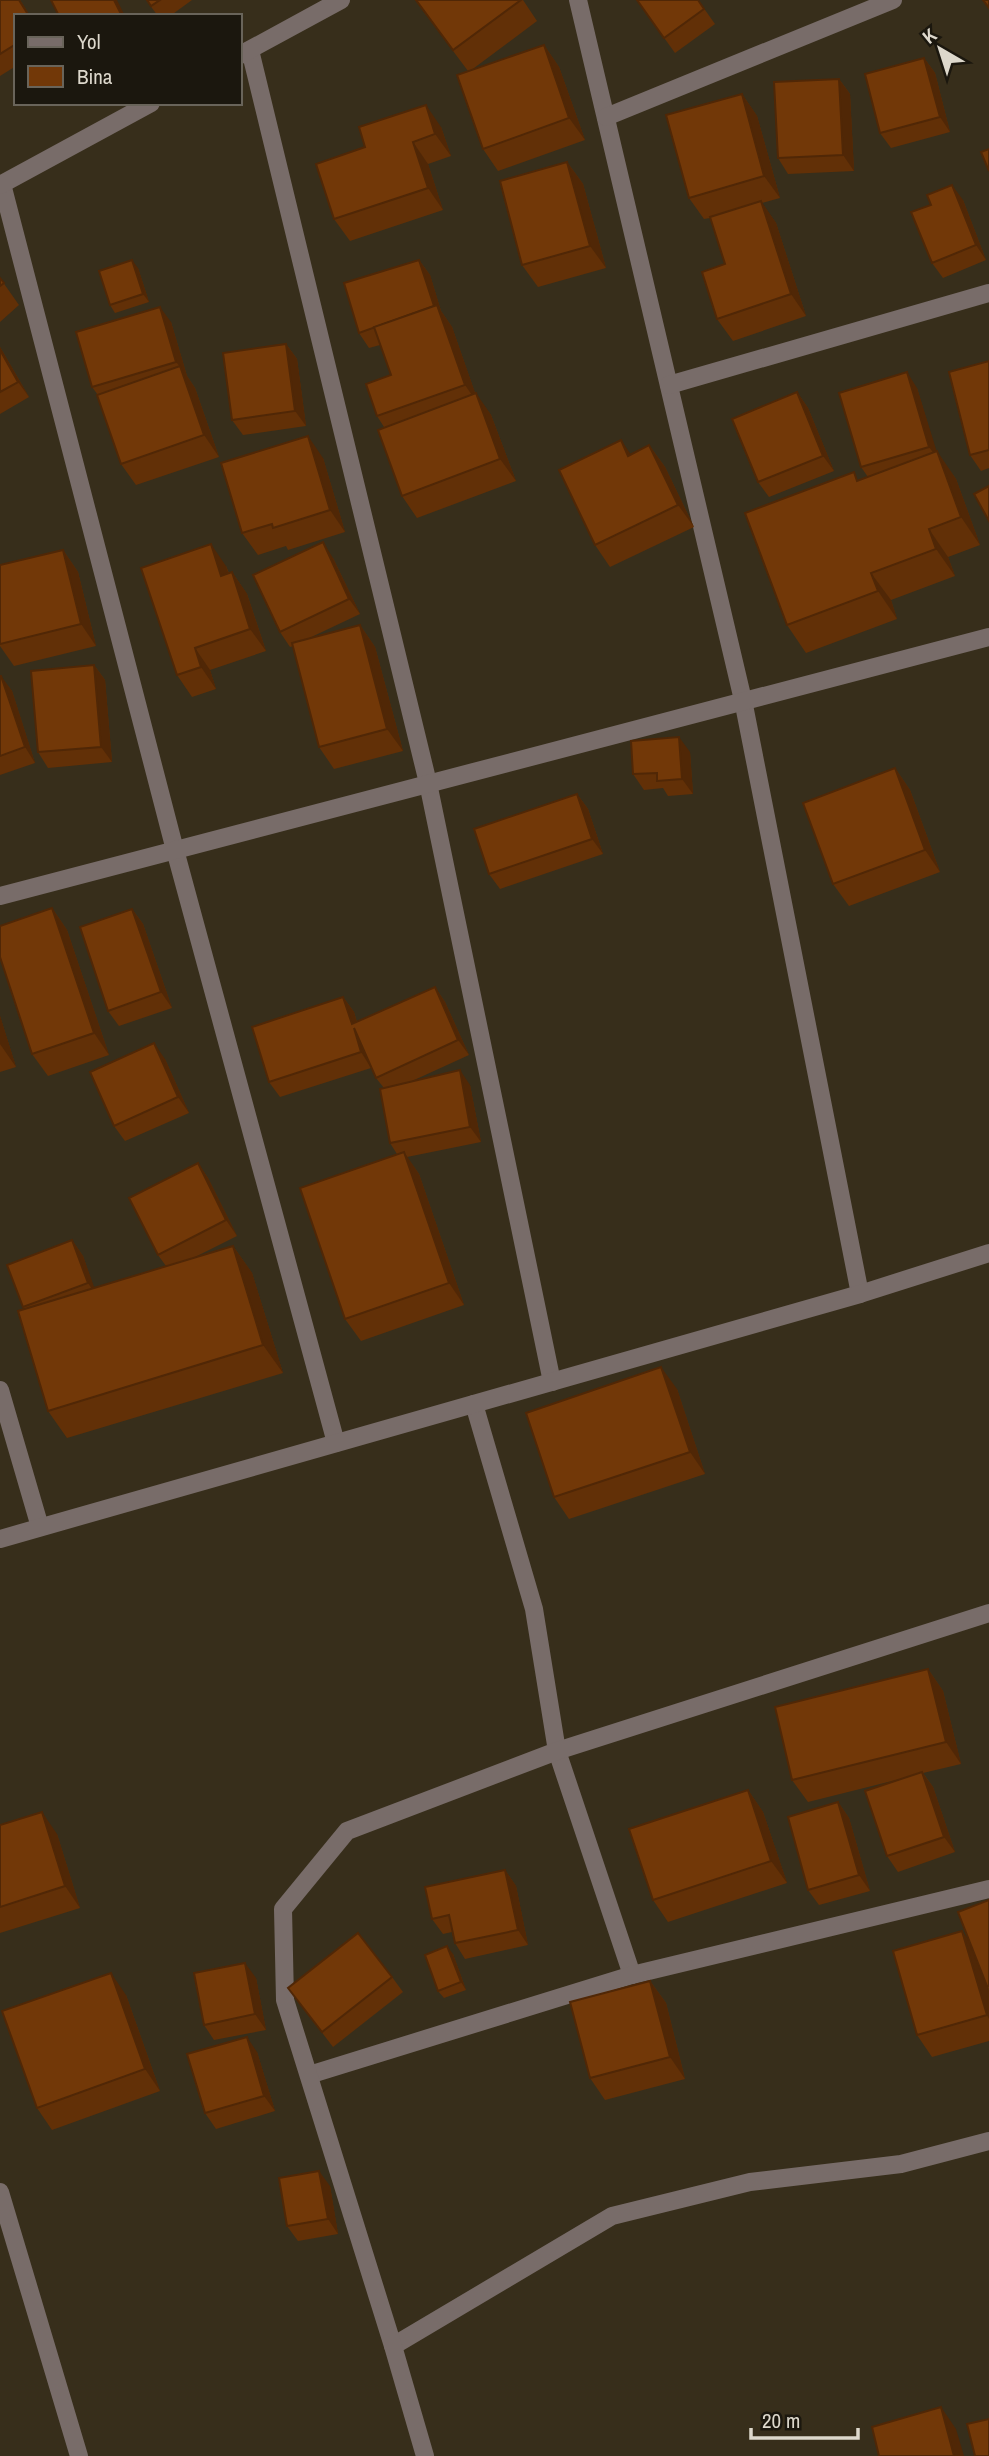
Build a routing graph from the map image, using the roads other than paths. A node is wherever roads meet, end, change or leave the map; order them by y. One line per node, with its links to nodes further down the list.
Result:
1 (341, 0): 4 (street)
2 (578, 0): 6 (street)
3 (893, 0): 6 (street)
4 (245, 52): 12 (street)
5 (147, 105): 7 (street)
6 (606, 117): 9 (street)
7 (1, 185): 13 (street)
8 (989, 293): 9 (street)
9 (669, 385): 11 (street)
10 (989, 637): 11 (street)
11 (743, 700): 12 (street); 16 (street)
12 (428, 783): 13 (street); 17 (street)
13 (175, 850): 14 (street); 20 (street)
14 (0, 896)
15 (989, 1253): 16 (street)
16 (860, 1294): 17 (street)
17 (552, 1382): 19 (street)
18 (0, 1390): 21 (street)
19 (474, 1404): 20 (street); 24 (street)
20 (336, 1443): 21 (street)
21 (40, 1527): 22 (street)
22 (0, 1539)
23 (989, 1613): 24 (street)
24 (557, 1751): 26 (street); 27 (street)
25 (989, 1889): 26 (street)
26 (632, 1975): 27 (street)
27 (309, 2075): 30 (street)
28 (989, 2141): 30 (street)
29 (0, 2192): 31 (street)
30 (393, 2346): 32 (street)
31 (79, 2456)
32 (425, 2456)

